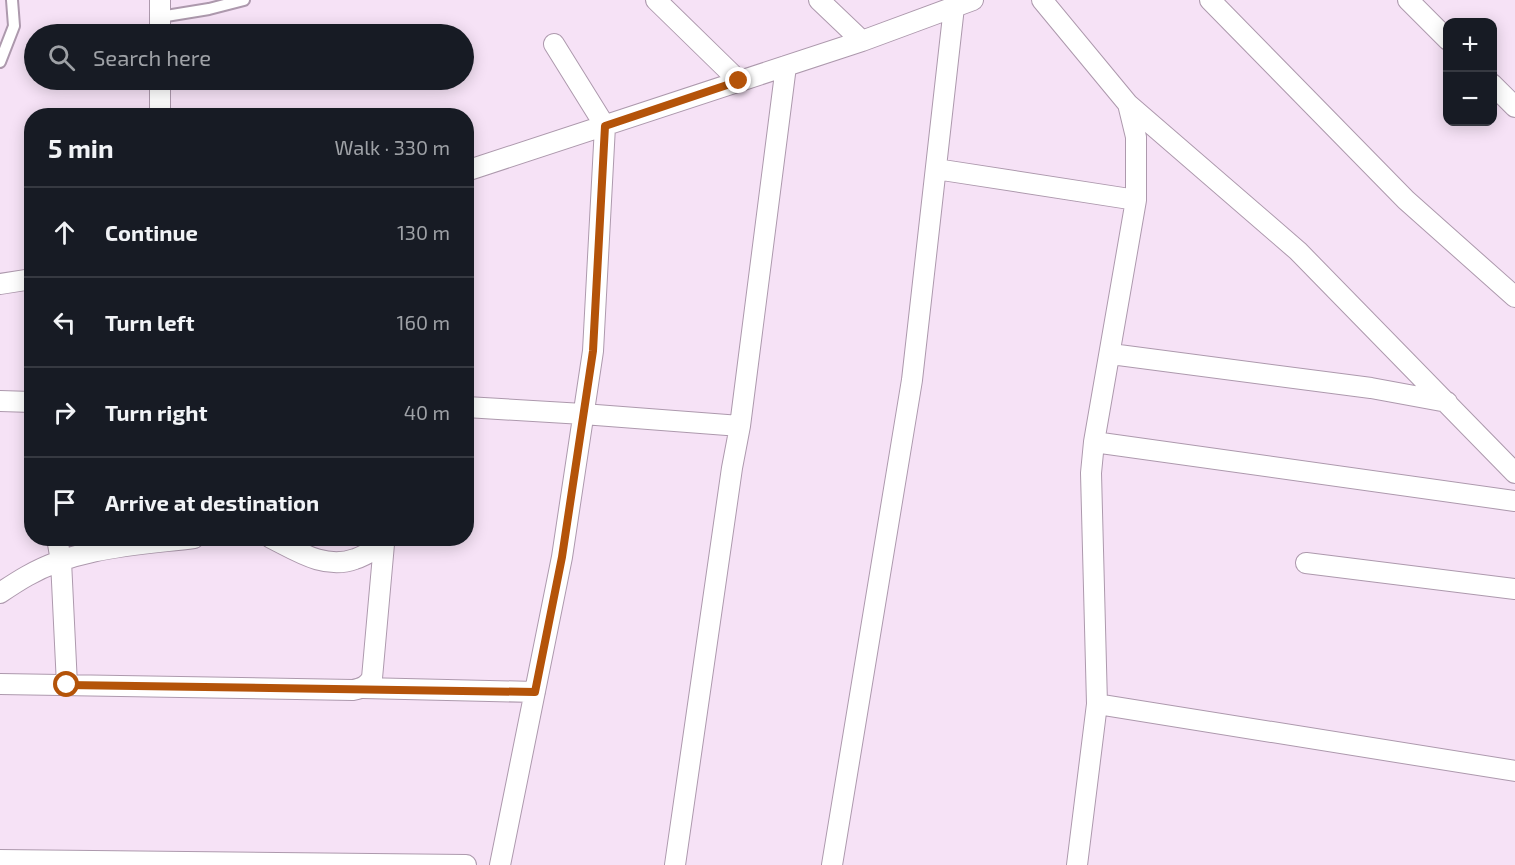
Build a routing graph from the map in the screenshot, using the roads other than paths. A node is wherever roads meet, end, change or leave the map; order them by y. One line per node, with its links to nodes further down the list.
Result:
1 (12, 0): 13 (lane)
2 (244, 0): 9 (lane)
3 (656, 0): 15 (street)
4 (819, 0): 11 (street)
5 (1042, 0): 18 (street)
6 (1210, 0): 27 (street)
7 (1408, 0): 10 (street)
8 (965, 2): 11 (street); 23 (street)
9 (160, 17)
10 (1443, 35)
11 (862, 41): 14 (street)
12 (554, 44): 21 (street)
13 (0, 62)
14 (786, 66): 15 (street); 34 (street)
15 (739, 81): 21 (street)
16 (1497, 89): 19 (street)
17 (160, 90): 20 (street)
18 (1128, 104): 24 (street); 31 (street)
19 (1515, 107)
20 (160, 108)
21 (605, 126): 22 (street); 33 (street)
22 (474, 168)
23 (936, 169): 24 (street); 57 (street)
24 (1136, 200): 28 (street)
25 (24, 280): 26 (street)
26 (0, 284)
27 (1515, 297)
28 (1111, 354): 31 (street); 35 (street)
29 (0, 401): 30 (street)
30 (24, 402)
31 (1447, 402): 36 (street)
32 (474, 407): 33 (street)
33 (583, 414): 34 (street); 50 (street)
34 (740, 426): 56 (street)
35 (1094, 442): 37 (street); 51 (street)
36 (1515, 473)
37 (1515, 501)
38 (58, 546): 43 (street)
39 (124, 546): 43 (street)
40 (287, 546): 41 (street)
41 (376, 546)
42 (384, 546): 49 (street)
43 (61, 561): 46 (street); 48 (street)
44 (1306, 563): 45 (street)
45 (1515, 589)
46 (0, 593)
47 (0, 684): 48 (street)
48 (67, 685): 49 (street)
49 (363, 688): 50 (street)
50 (535, 692): 55 (street)
51 (1097, 704): 52 (street); 58 (street)
52 (1515, 771)
53 (0, 860): 54 (street)
54 (466, 865)
55 (500, 865)
56 (675, 865)
57 (832, 865)
58 (1077, 865)

